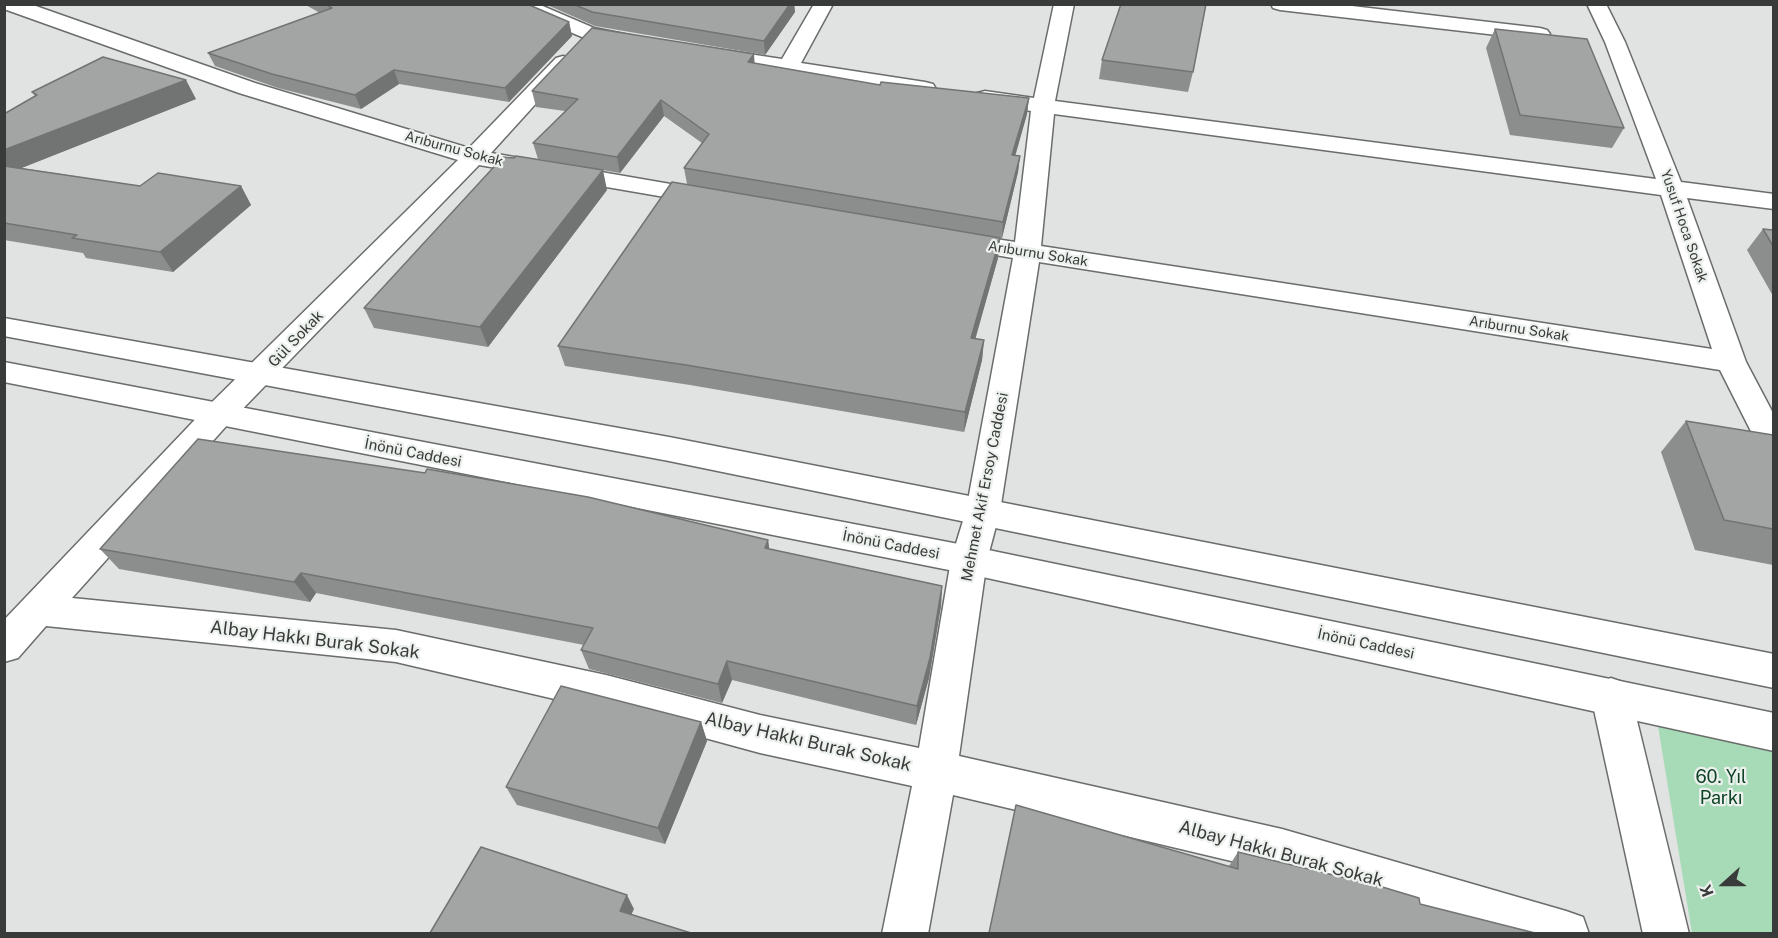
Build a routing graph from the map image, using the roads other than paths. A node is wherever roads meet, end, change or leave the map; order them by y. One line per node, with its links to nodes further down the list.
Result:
1 (10, 4): 15 (street, Arıburnu Sokak)
2 (824, 4): 13 (street)
3 (1064, 4): 14 (street, Mehmet Akif Ersoy Caddesi)
4 (1280, 4): 8 (street)
5 (1596, 4): 10 (street, Yusuf Hoca Sokak)
6 (521, 5): 7 (street)
7 (589, 33): 11 (street); 15 (street, Gül Sokak)
8 (1557, 36)
9 (1592, 40): 10 (street)
10 (1615, 42): 16 (street, Yusuf Hoca Sokak)
11 (648, 43)
12 (683, 49): 13 (street)
13 (788, 67): 14 (street)
14 (1043, 107): 16 (street); 20 (street, Mehmet Akif Ersoy Caddesi)
15 (474, 157): 17 (street, Arıburnu Sokak); 23 (street, Gül Sokak)
16 (1671, 187): 18 (street); 22 (street, Yusuf Hoca Sokak)
17 (733, 202)
18 (1773, 202)
19 (933, 237): 20 (street, Arıburnu Sokak)
20 (1027, 253): 22 (street, Arıburnu Sokak); 27 (street, Mehmet Akif Ersoy Caddesi)
21 (4, 327): 23 (street)
22 (1731, 362): 26 (street, Yusuf Hoca Sokak)
23 (264, 371): 25 (street, Gül Sokak); 27 (street)
24 (4, 372): 25 (street, İnönü Caddesi)
25 (218, 415): 28 (street, İnönü Caddesi); 29 (street, Gül Sokak)
26 (1773, 447)
27 (984, 511): 28 (street, Mehmet Akif Ersoy Caddesi); 31 (street)
28 (969, 560): 32 (street, İnönü Caddesi); 34 (street, Mehmet Akif Ersoy Caddesi)
29 (39, 610): 30 (street, Gül Sokak); 34 (street, Albay Hakkı Burak Sokak)
30 (4, 646)
31 (1773, 671)
32 (1611, 696): 33 (street, İnönü Caddesi); 37 (street)
33 (1773, 732)
34 (936, 771): 35 (street, Mehmet Akif Ersoy Caddesi); 36 (street, Albay Hakkı Burak Sokak)
35 (905, 933)
36 (1566, 933)
37 (1666, 933)

